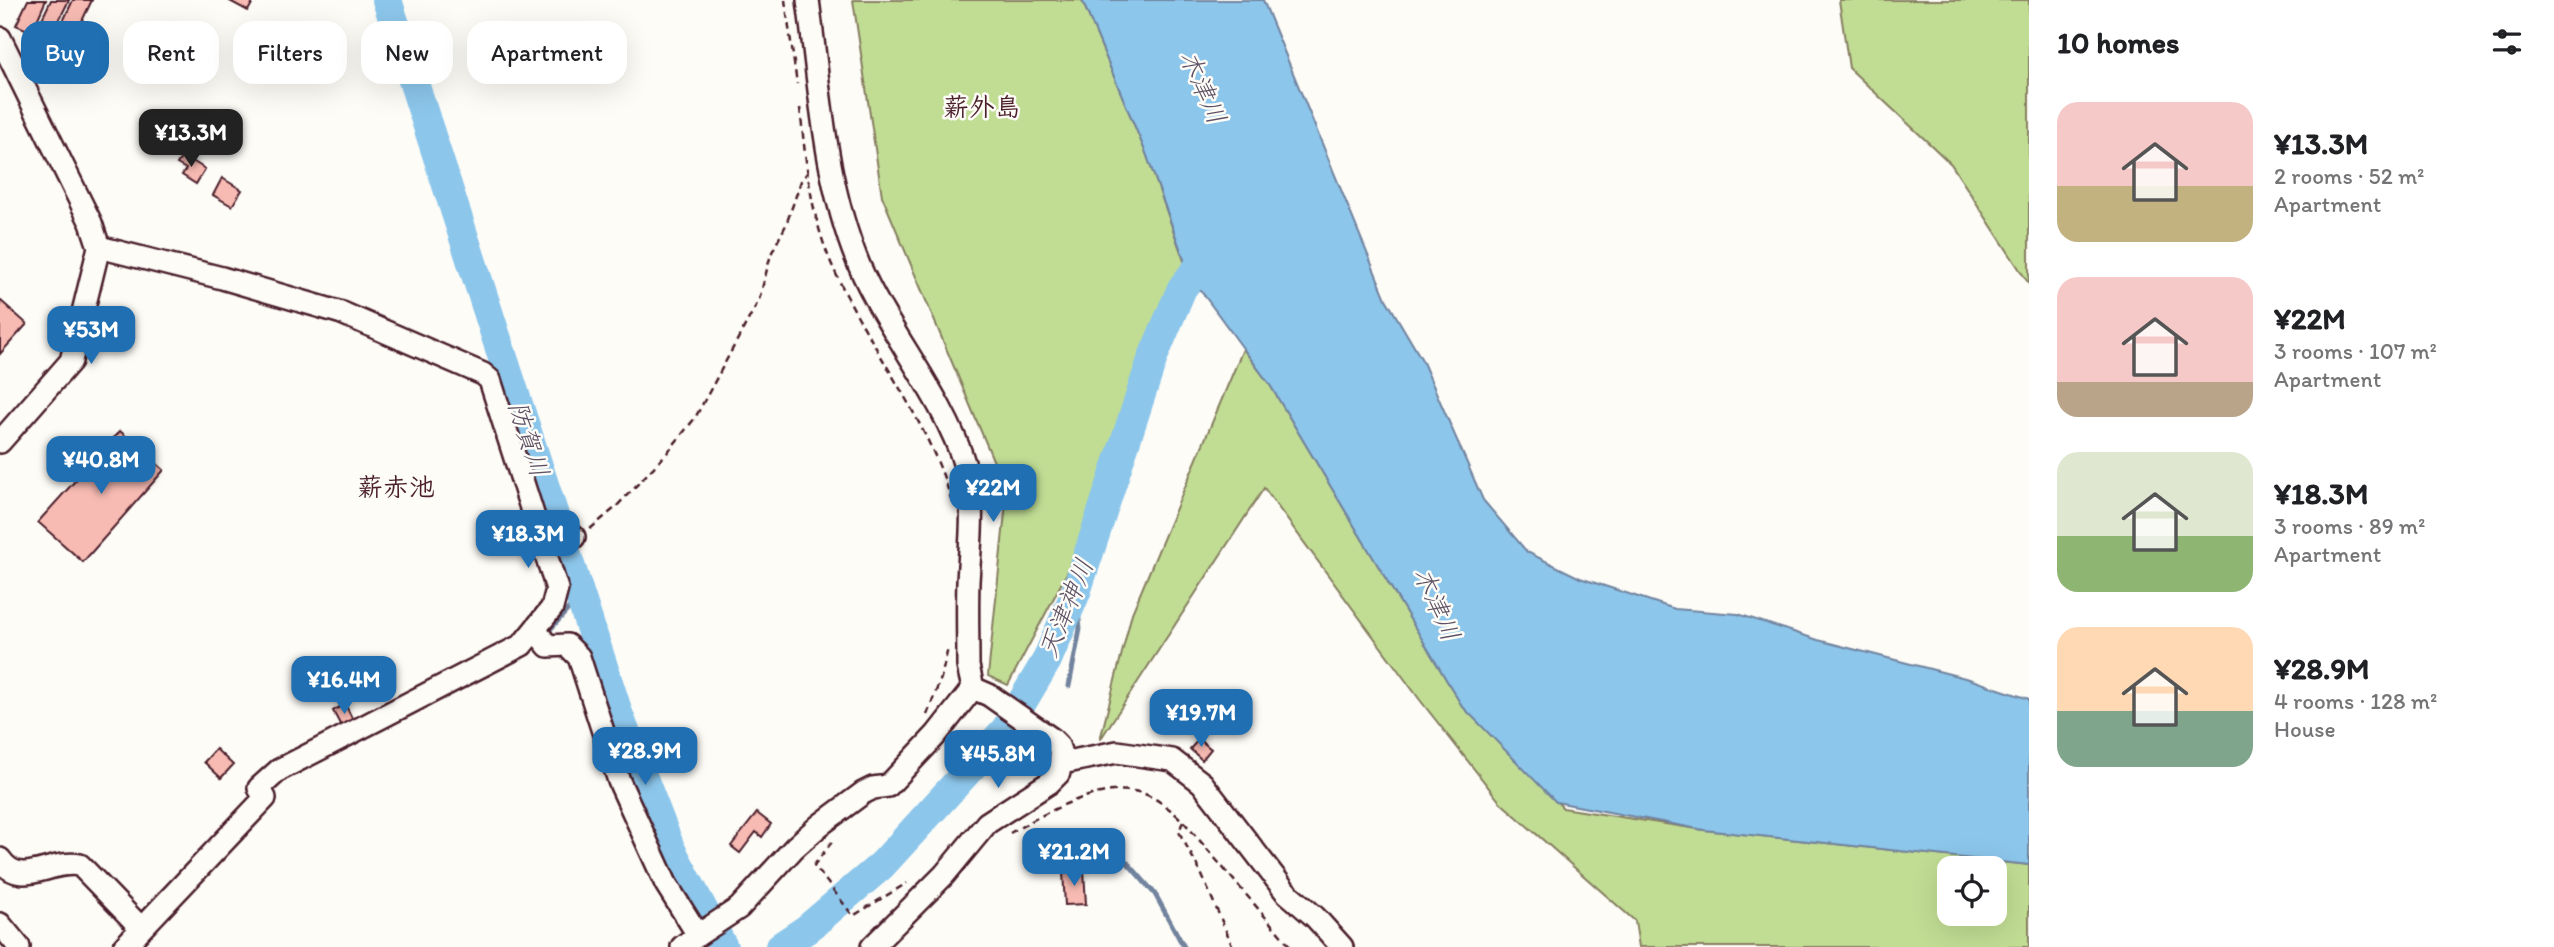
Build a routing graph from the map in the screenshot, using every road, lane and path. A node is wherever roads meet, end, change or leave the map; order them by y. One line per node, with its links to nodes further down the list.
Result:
1 (785, 0): 4 (path)
2 (808, 0): 14 (street)
3 (0, 38): 7 (street)
4 (798, 87)
5 (800, 99): 6 (path)
6 (807, 173): 9 (path); 10 (path)
7 (99, 247): 8 (street); 11 (street)
8 (0, 442)
9 (952, 503)
10 (574, 537): 11 (street)
11 (547, 546): 12 (street)
12 (536, 631): 22 (street); 24 (street)
13 (948, 644): 15 (path)
14 (973, 688): 16 (street); 24 (street)
15 (926, 716)
16 (1062, 764): 27 (street); 30 (street)
17 (1183, 821): 19 (path); 28 (path); 29 (path)
18 (837, 836): 21 (path)
19 (1000, 838)
20 (0, 859): 22 (street)
21 (908, 883)
22 (135, 922): 26 (street)
23 (0, 925): 25 (street)
24 (690, 941)
25 (19, 947)
26 (124, 947)
27 (872, 947)
28 (1233, 947)
29 (1292, 947)
30 (1342, 947)

